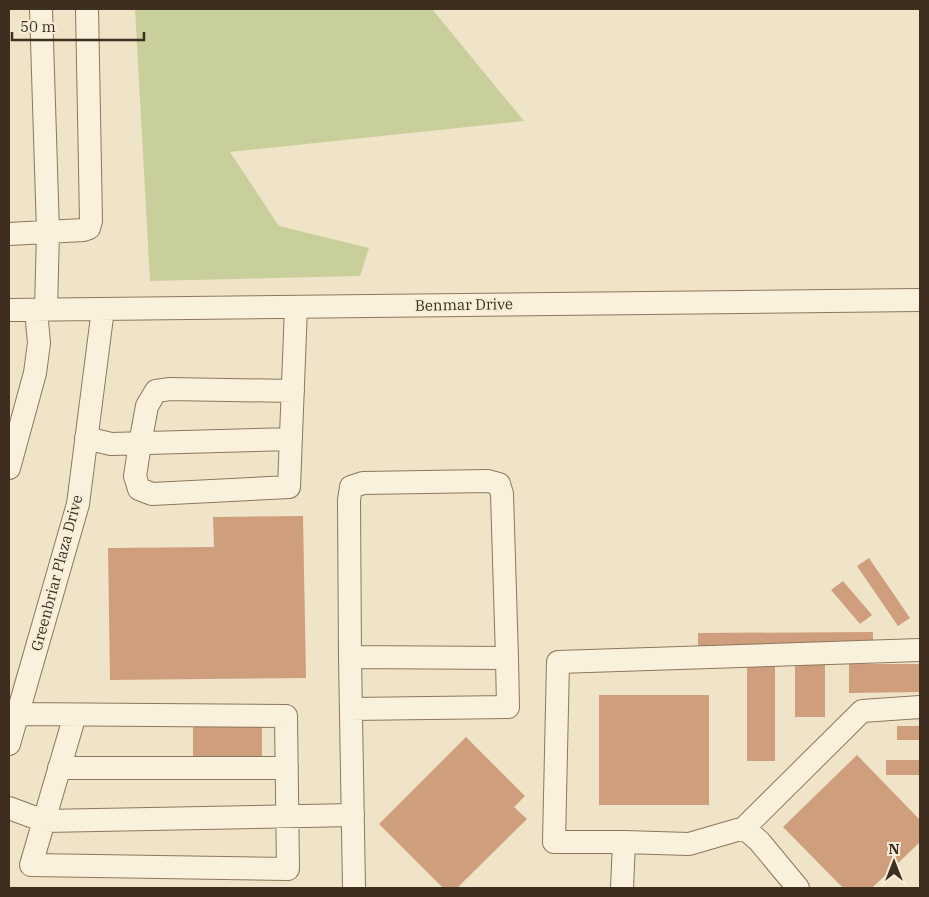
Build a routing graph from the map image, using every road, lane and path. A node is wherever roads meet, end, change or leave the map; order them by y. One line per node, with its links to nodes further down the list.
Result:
1 (41, 9): 3 (street)
2 (87, 9): 3 (street)
3 (48, 232): 4 (street); 9 (street)
4 (9, 234)
5 (920, 300): 6 (street, Benmar Drive)
6 (296, 307): 7 (street, Benmar Drive); 10 (street)
7 (103, 309): 9 (street, Benmar Drive); 11 (street, Greenbriar Plaza Drive)
8 (9, 310): 9 (street, Benmar Drive)
9 (41, 310): 14 (street)
10 (293, 391): 12 (street); 13 (street)
11 (86, 438): 13 (street); 20 (street, Greenbriar Plaza Drive)
12 (291, 439): 13 (street); 13 (street)
13 (140, 444)
14 (9, 468)
15 (920, 650): 30 (street)
16 (350, 658): 17 (street); 17 (street); 19 (street)
17 (507, 658): 19 (street)
18 (920, 708): 29 (street)
19 (351, 709): 26 (street)
20 (17, 714): 21 (street); 22 (street, Greenbriar Plaza Drive)
21 (75, 715): 23 (street); 24 (street)
22 (9, 744)
23 (59, 768): 24 (street); 28 (street)
24 (286, 768): 27 (street)
25 (9, 808): 28 (street)
26 (353, 815): 27 (street); 31 (street)
27 (288, 818): 28 (street); 28 (street)
28 (44, 821)
29 (744, 828): 30 (street); 33 (street)
30 (624, 842): 32 (street)
31 (354, 888)
32 (622, 888)
33 (798, 888)

